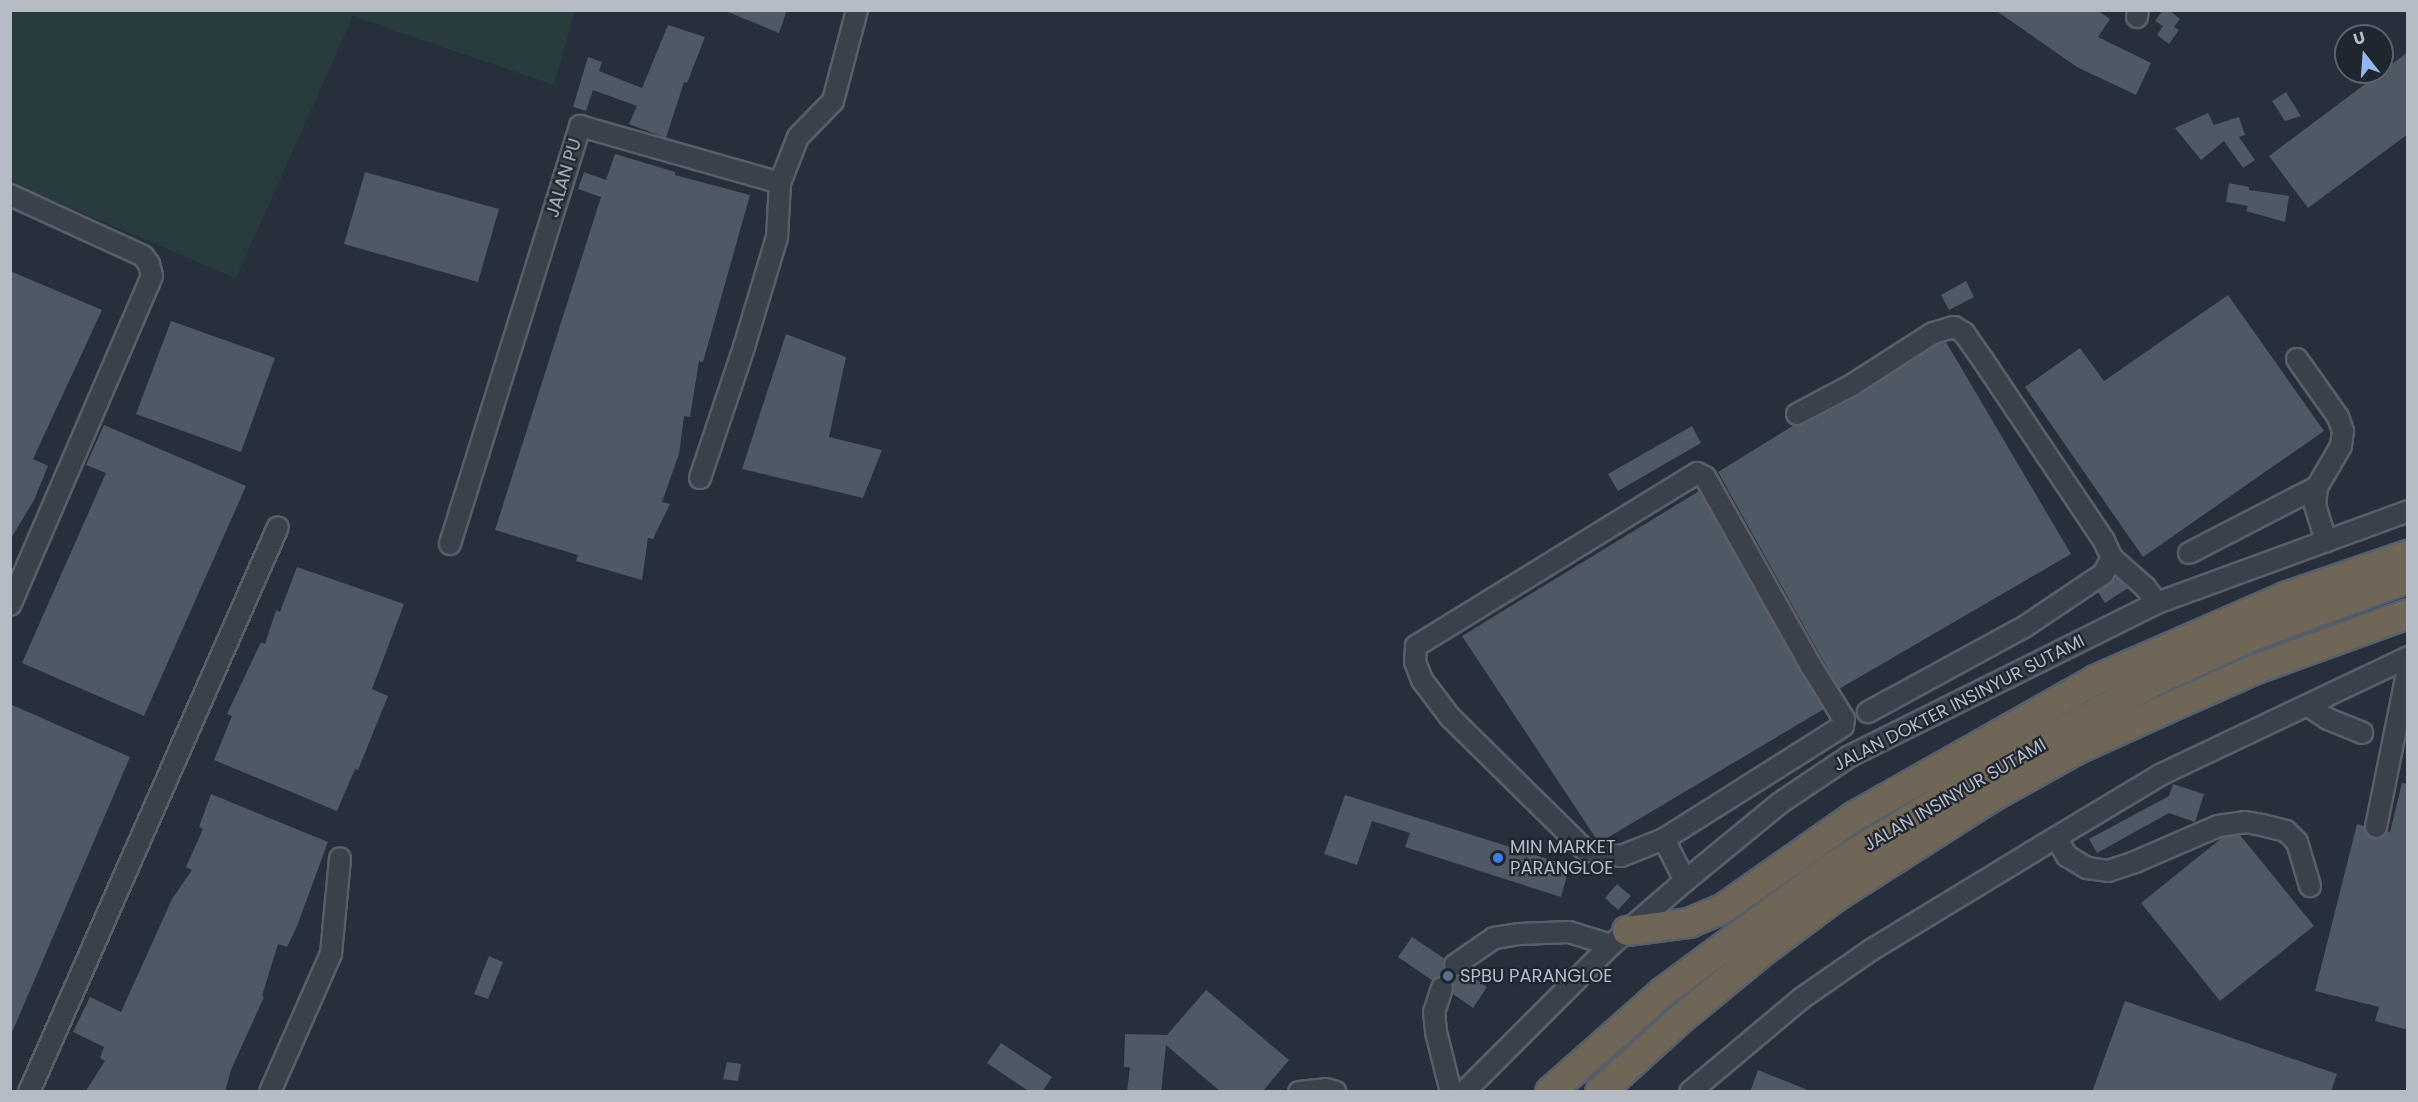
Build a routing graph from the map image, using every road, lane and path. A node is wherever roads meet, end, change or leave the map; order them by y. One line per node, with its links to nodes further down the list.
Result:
1 (857, 10): 2 (street)
2 (780, 183): 6 (street); 11 (street, JALAN PU)
3 (10, 195): 17 (street)
4 (2297, 359): 7 (street)
5 (1797, 414): 14 (street)
6 (700, 478)
7 (2317, 487): 10 (street); 12 (street)
8 (2408, 511): 10 (street, JALAN DOKTER INSINYUR SUTAMI)
9 (278, 527): 34 (street)
10 (2326, 541): 16 (street, JALAN DOKTER INSINYUR SUTAMI)
11 (450, 544)
12 (2189, 553)
13 (2408, 555): 30 (highway)
14 (2112, 558): 16 (street); 22 (street)
15 (2408, 578): 33 (highway, JALAN INSINYUR SUTAMI)
16 (2157, 603): 28 (street, JALAN DOKTER INSINYUR SUTAMI)
17 (10, 605)
18 (2408, 614): 40 (highway, JALAN INSINYUR SUTAMI)
19 (2408, 657): 21 (street)
20 (2408, 669): 24 (street)
21 (2307, 705): 23 (street); 26 (street)
22 (1868, 712)
23 (2362, 733)
24 (2376, 827)
25 (1664, 839): 25 (street); 28 (street)
26 (2057, 839): 29 (street); 41 (street)
27 (340, 858): 35 (street)
28 (1684, 881): 30 (street, JALAN DOKTER INSINYUR SUTAMI)
29 (2310, 886)
30 (1619, 938): 31 (street); 39 (street, JALAN DOKTER INSINYUR SUTAMI)
31 (1455, 965)
32 (1442, 988): 38 (street)
33 (1551, 1091)
34 (29, 1092)
35 (270, 1092)
36 (1299, 1092): 37 (street)
37 (1336, 1092)
38 (1450, 1092)
39 (1464, 1092)
40 (1599, 1092)
41 (1690, 1092)

